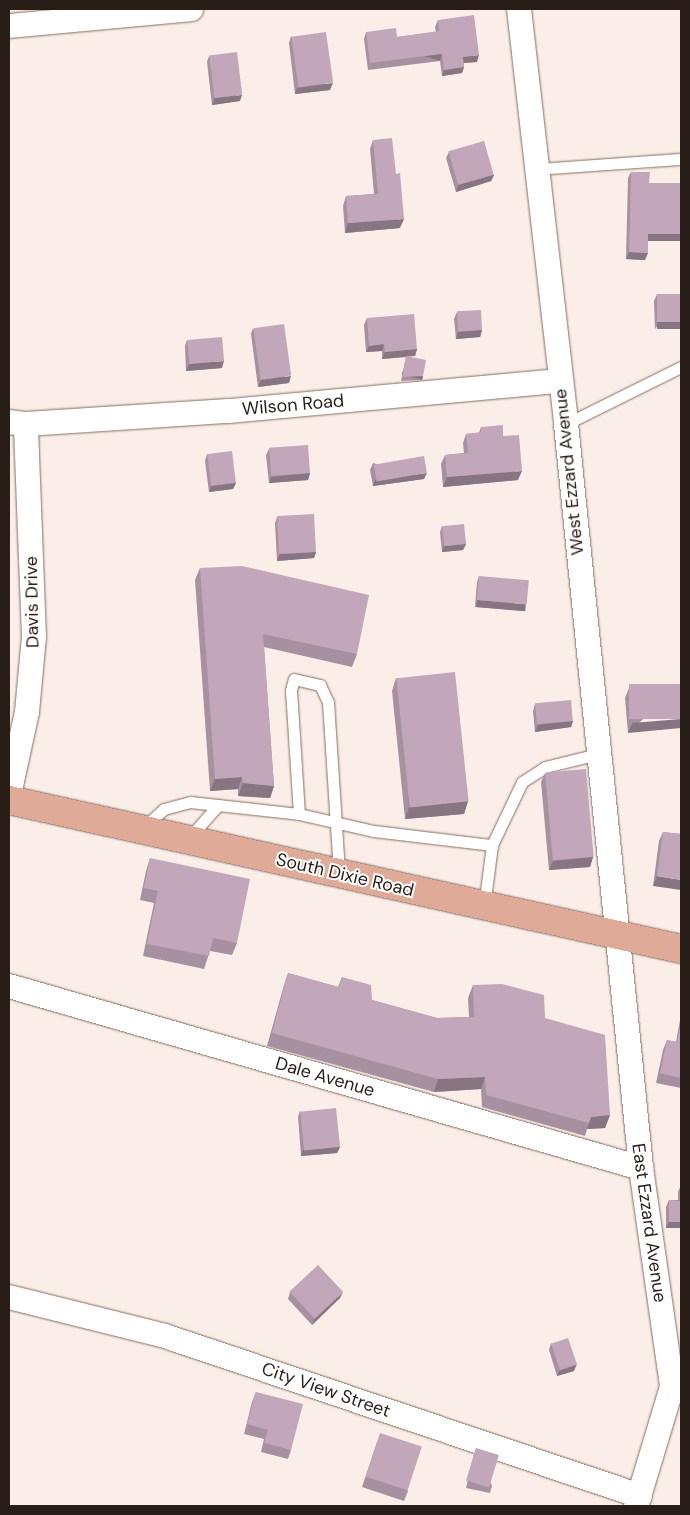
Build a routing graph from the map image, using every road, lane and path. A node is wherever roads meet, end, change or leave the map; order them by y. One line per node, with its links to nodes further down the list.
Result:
1 (191, 9): 3 (street)
2 (519, 9): 5 (street, West Ezzard Avenue)
3 (9, 26)
4 (681, 159): 5 (lane)
5 (537, 169): 7 (street, West Ezzard Avenue)
6 (681, 367): 9 (lane)
7 (559, 380): 8 (street, Wilson Road); 9 (street, West Ezzard Avenue)
8 (18, 423): 11 (street, Davis Drive)
9 (566, 424): 10 (street, West Ezzard Avenue)
10 (598, 754): 18 (lane); 21 (street, West Ezzard Avenue)
11 (9, 795)
12 (9, 800): 16 (main road, South Dixie Road)
13 (218, 805): 14 (lane); 16 (lane); 17 (lane)
14 (299, 814): 15 (lane); 15 (lane)
15 (336, 822): 18 (lane); 19 (lane)
16 (142, 830): 17 (main road, South Dixie Road)
17 (187, 840): 19 (main road, South Dixie Road)
18 (492, 845): 20 (lane)
19 (339, 874): 20 (main road, South Dixie Road)
20 (484, 906): 21 (main road, South Dixie Road)
21 (616, 935): 22 (main road, South Dixie Road); 24 (street, East Ezzard Avenue)
22 (681, 949)
23 (9, 986): 24 (street, Dale Avenue)
24 (640, 1168): 26 (street, East Ezzard Avenue)
25 (9, 1297): 26 (street, City View Street)
26 (638, 1501)

